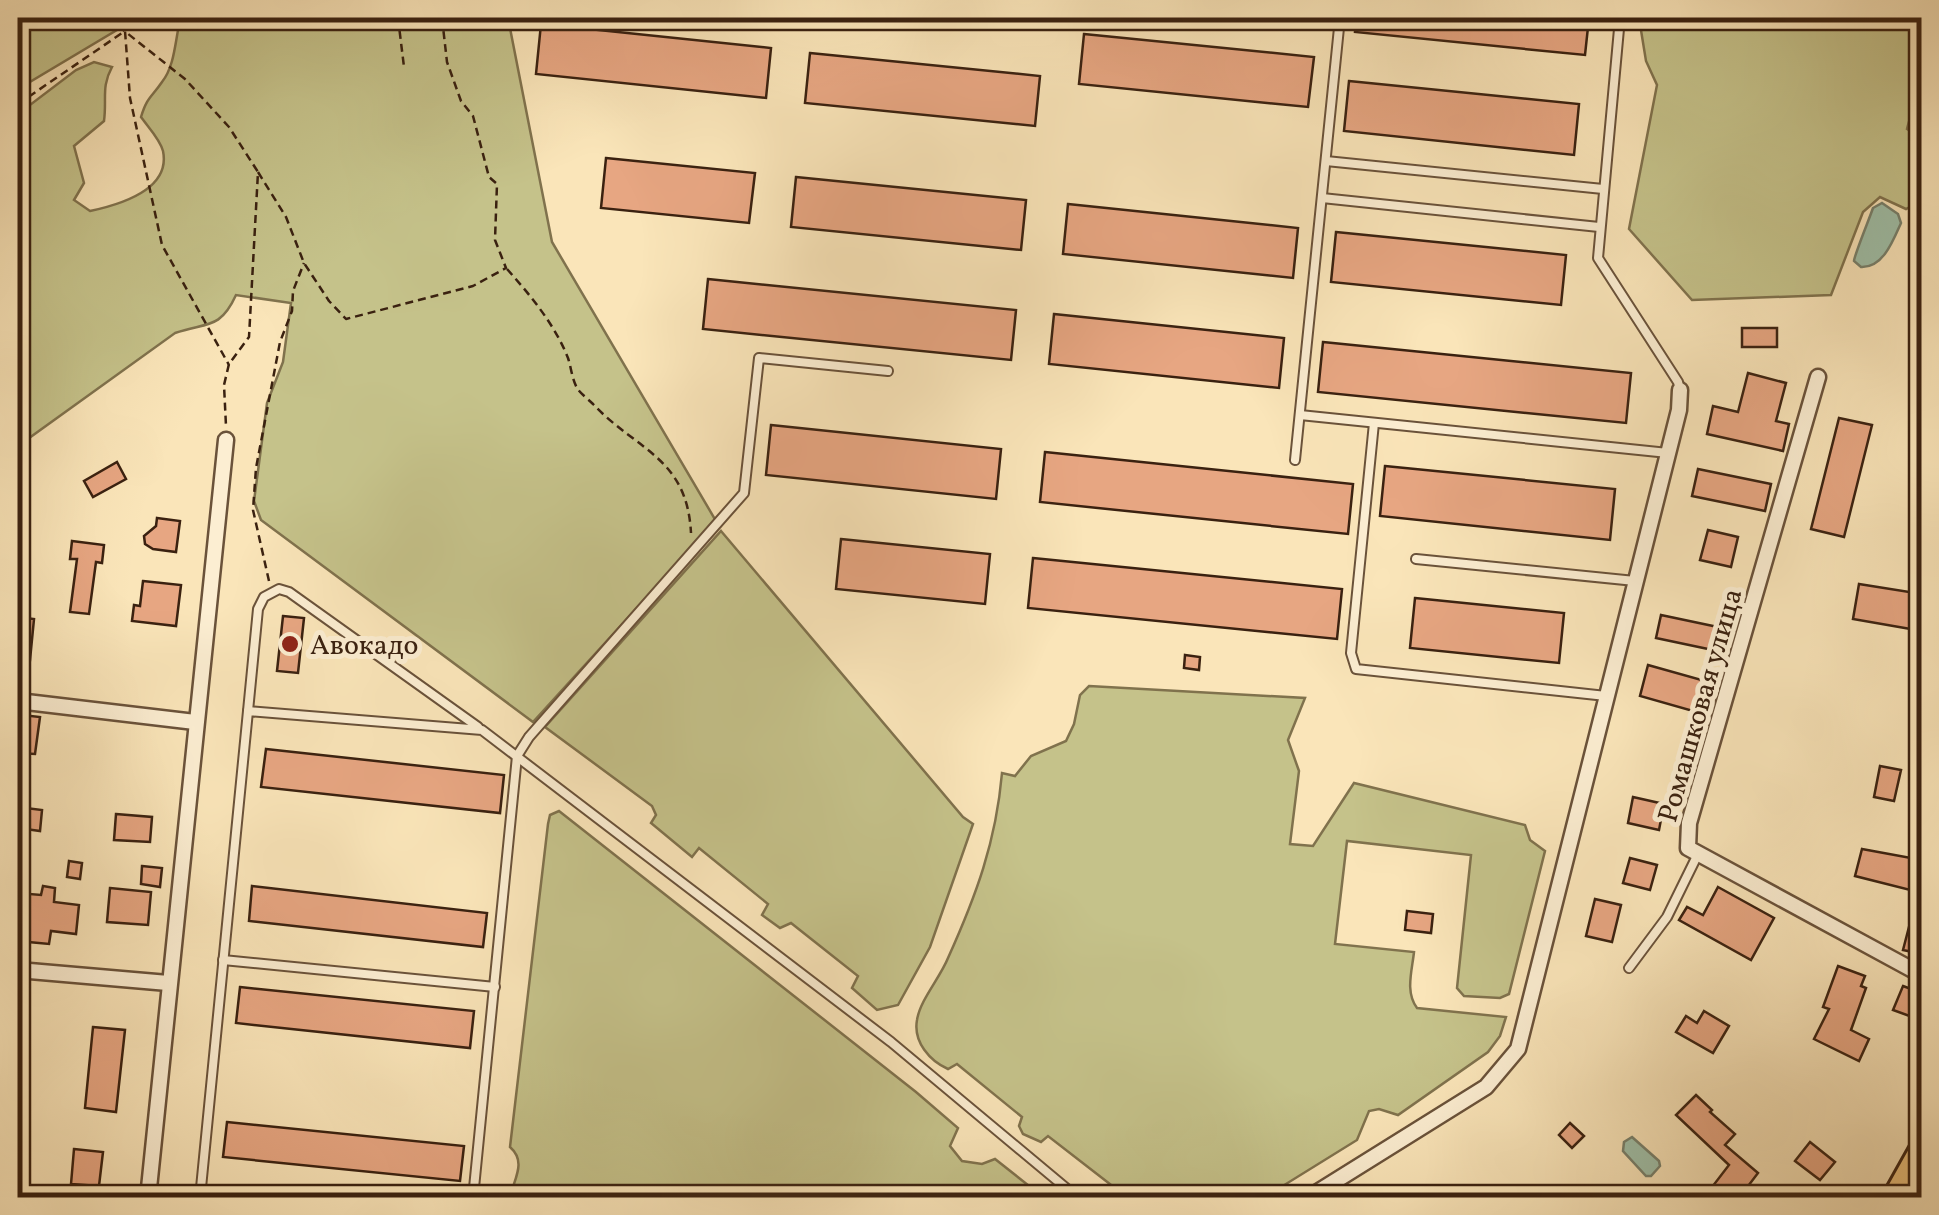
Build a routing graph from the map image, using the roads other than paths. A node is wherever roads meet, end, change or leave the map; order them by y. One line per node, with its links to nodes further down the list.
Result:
1 (1340, 18): 3 (lane)
2 (1620, 18): 4 (lane)
3 (1326, 160): 4 (lane); 5 (lane)
4 (1603, 189): 6 (lane)
5 (1322, 198): 6 (lane); 10 (lane)
6 (1599, 226): 9 (lane)
7 (888, 372): 22 (lane)
8 (1818, 377): 23 (street, Ромашковая улица)
9 (1680, 390): 13 (street)
10 (1300, 415): 11 (lane); 14 (lane)
11 (1374, 423): 13 (lane); 17 (lane)
12 (226, 440): 20 (street)
13 (1668, 453): 16 (street)
14 (1295, 460)
15 (1416, 559): 16 (lane)
16 (1636, 582): 17 (street)
17 (1606, 696): 35 (street)
18 (18, 701): 20 (street)
19 (248, 711): 21 (lane); 21 (lane); 24 (lane)
20 (196, 722): 28 (street)
21 (482, 730): 22 (lane)
22 (517, 756): 29 (lane); 34 (lane)
23 (1696, 856): 25 (lane); 27 (street, Ромашковая улица)
24 (223, 960): 29 (lane); 32 (lane)
25 (1629, 968)
26 (18, 970): 28 (street)
27 (1922, 975)
28 (168, 984): 31 (street)
29 (495, 987): 33 (lane)
30 (1922, 1148): 36 (main road)
31 (148, 1198)
32 (200, 1198)
33 (473, 1198)
34 (1078, 1198)
35 (1308, 1198)
36 (1894, 1198)

